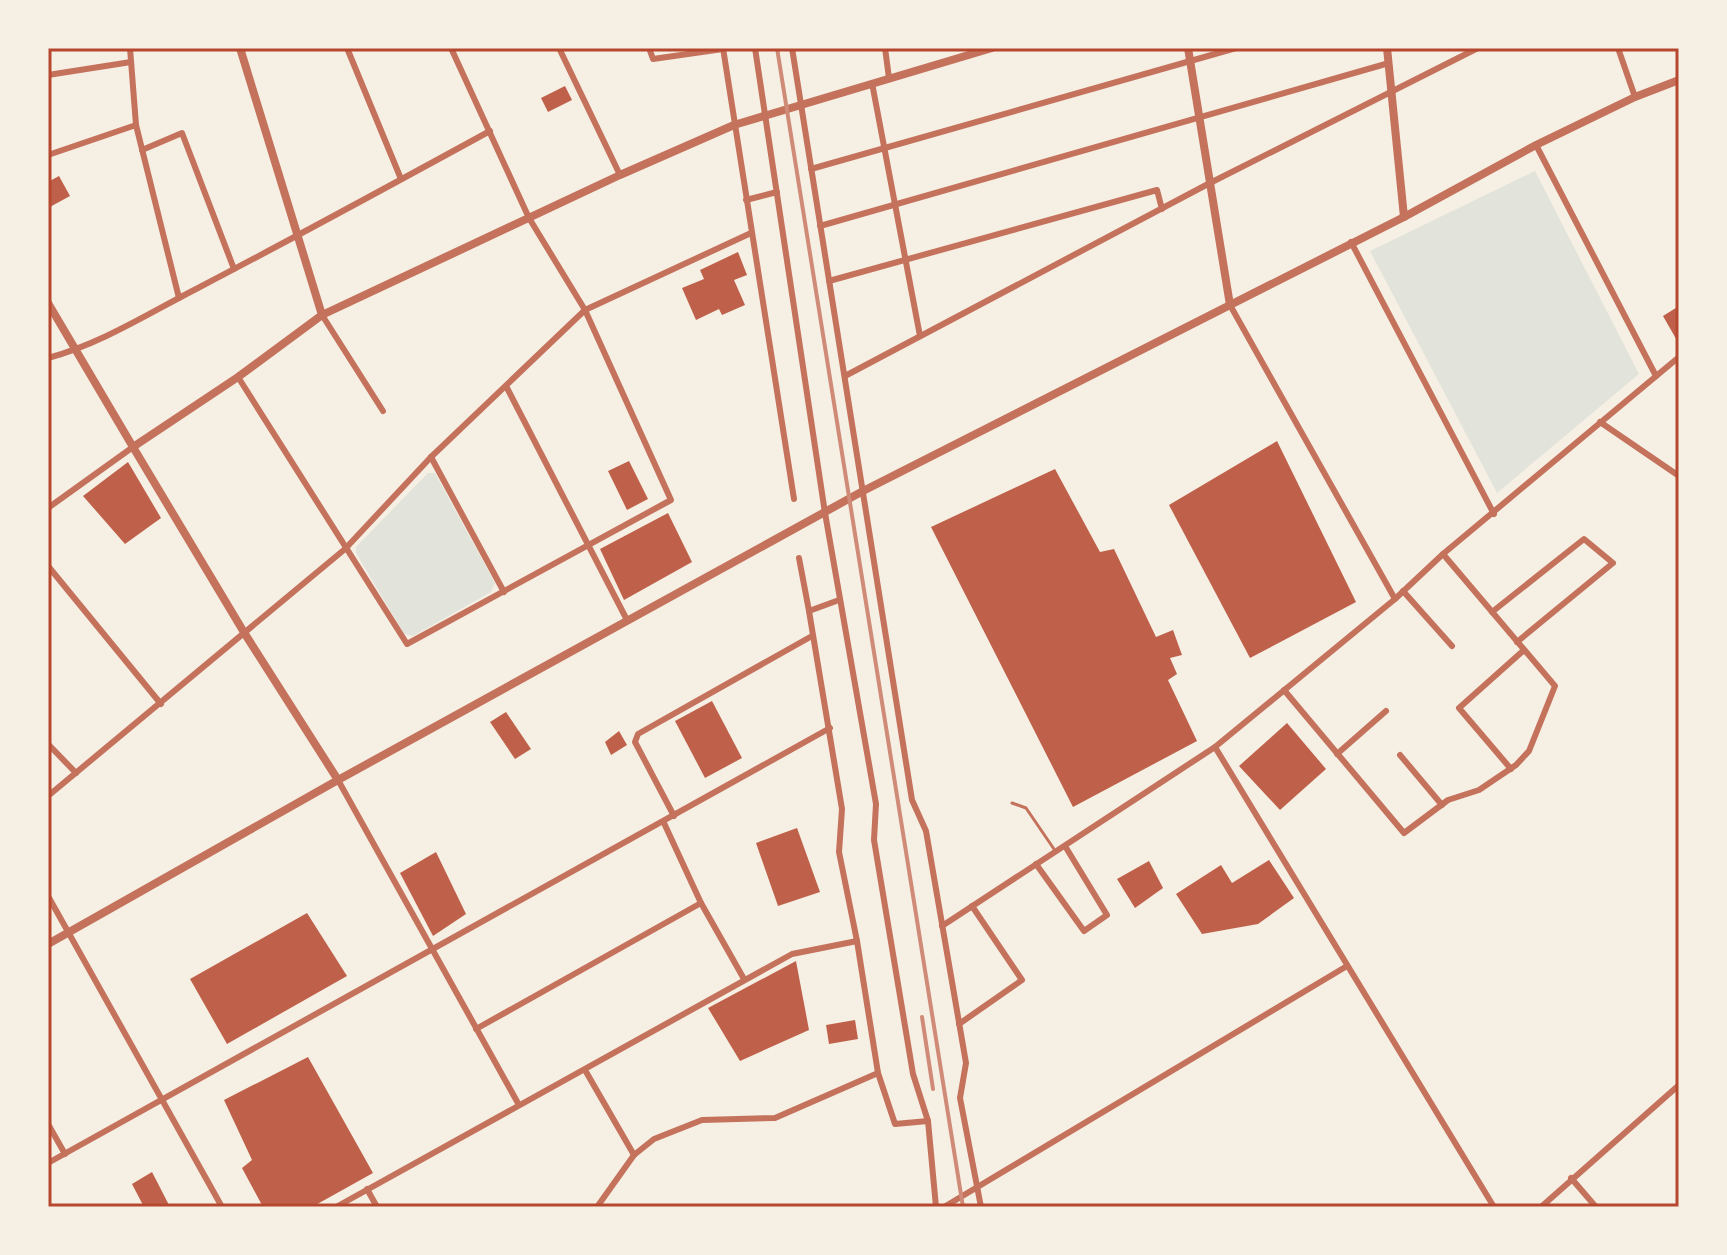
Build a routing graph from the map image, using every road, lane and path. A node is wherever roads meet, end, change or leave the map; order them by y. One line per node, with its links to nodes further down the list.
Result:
1 (130, 48): 18 (street)
2 (240, 48): 48 (street)
3 (347, 48): 38 (street)
4 (451, 48): 31 (street)
5 (559, 48): 37 (street)
6 (649, 48): 7 (street)
7 (724, 48): 30 (street)
8 (755, 48): 27 (street)
9 (792, 48): 26 (street)
10 (885, 48): 21 (street)
11 (992, 48): 21 (street)
12 (1188, 48): 17 (street)
13 (1236, 48): 17 (street)
14 (1387, 48): 19 (street)
15 (1478, 48): 24 (street)
16 (1618, 48): 25 (street)
17 (1190, 61): 28 (street); 33 (street)
18 (131, 62): 20 (street); 29 (street)
19 (1389, 63): 24 (street); 28 (street)
20 (48, 75)
21 (889, 78): 23 (street)
22 (1679, 80): 25 (street)
23 (872, 83): 26 (street); 33 (street)
24 (1392, 93): 39 (street); 44 (street)
25 (1635, 97): 32 (street)
26 (801, 105): 27 (street); 36 (street)
27 (766, 116): 30 (street); 40 (street)
28 (1199, 118): 39 (street); 42 (street)
29 (136, 125): 34 (street); 35 (street)
30 (734, 125): 37 (street); 41 (street)
31 (490, 131): 38 (street); 45 (street)
32 (1536, 145): 44 (street); 63 (street)
33 (884, 148): 36 (street); 42 (street)
34 (142, 150): 51 (street); 53 (street)
35 (48, 155)
36 (811, 169): 46 (street)
37 (620, 175): 45 (street)
38 (401, 179): 48 (street)
39 (1208, 184): 43 (street); 55 (street)
40 (777, 192): 41 (street); 74 (street)
41 (746, 200): 47 (street)
42 (895, 206): 46 (street); 50 (street)
43 (1162, 209): 50 (street); 58 (street)
44 (1404, 217): 49 (street)
45 (529, 218): 56 (street); 57 (street)
46 (820, 226): 52 (street)
47 (751, 233): 56 (street); 72 (street)
48 (297, 237): 51 (street); 57 (street)
49 (1351, 242): 55 (street); 75 (street)
50 (906, 262): 52 (street); 58 (street)
51 (234, 269): 53 (street)
52 (829, 281): 62 (street)
53 (179, 298): 59 (street)
54 (48, 303): 59 (street)
55 (1230, 305): 71 (street); 83 (street)
56 (585, 310): 65 (street); 76 (street)
57 (322, 315): 64 (street); 66 (street)
58 (920, 336): 62 (street)
59 (76, 350): 61 (street); 68 (street)
60 (1679, 357): 63 (street)
61 (48, 358)
62 (845, 376): 71 (street)
63 (1656, 376): 67 (street)
64 (238, 377): 68 (street); 77 (street)
65 (506, 386): 69 (street); 76 (street)
66 (383, 411)
67 (1600, 422): 70 (street); 75 (street)
68 (133, 447): 73 (street); 88 (street)
69 (431, 457): 77 (street); 82 (street)
70 (1679, 476)
71 (863, 491): 74 (street); 115 (street)
72 (794, 499)
73 (48, 508)
74 (825, 513): 84 (street); 87 (street)
75 (1494, 514): 78 (street)
76 (589, 546): 82 (street); 87 (street)
77 (345, 549): 82 (street); 88 (street)
78 (1443, 554): 81 (street); 86 (street)
79 (799, 558): 85 (street)
80 (48, 566): 94 (street)
81 (1403, 591): 83 (street); 91 (street)
82 (504, 592)
83 (1395, 599): 93 (street)
84 (839, 600): 85 (street); 129 (street)
85 (809, 611): 89 (street)
86 (1492, 612): 90 (street); 90 (street)
87 (627, 620): 103 (street)
88 (245, 634): 94 (street); 103 (street)
89 (812, 636): 96 (street); 107 (street)
90 (1517, 642): 92 (street)
91 (1452, 646)
92 (1524, 650): 101 (street); 101 (street)
93 (1284, 690): 98 (street); 99 (street)
94 (161, 704): 102 (street)
95 (1386, 711): 99 (street)
96 (830, 728): 107 (street); 117 (street)
97 (48, 744): 102 (street)
98 (1215, 747): 109 (street); 120 (street)
99 (1337, 754): 106 (street)
100 (1400, 755): 106 (street)
101 (1511, 769): 106 (street)
102 (76, 773): 104 (street)
103 (338, 780): 116 (street); 119 (street)
104 (48, 796)
105 (1012, 803): 110 (lane)
106 (1442, 805)
107 (674, 816): 108 (street)
108 (664, 823): 113 (street); 119 (street)
109 (1065, 846): 110 (street); 111 (street)
110 (1056, 852): 111 (street)
111 (1036, 864): 114 (street)
112 (48, 896): 116 (street)
113 (701, 903): 121 (street); 123 (street)
114 (972, 906): 115 (street); 122 (street)
115 (942, 926): 122 (street)
116 (71, 932): 118 (street); 127 (street)
117 (857, 941): 121 (street); 125 (street)
118 (48, 944)
119 (432, 949): 123 (street); 127 (street)
120 (1347, 966): 135 (street); 144 (street)
121 (744, 979): 124 (street)
122 (959, 1024): 135 (street)
123 (476, 1029): 128 (street)
124 (585, 1070): 128 (street); 132 (street)
125 (878, 1073): 129 (street); 132 (street)
126 (1679, 1085): 134 (street)
127 (161, 1100): 131 (street); 137 (street)
128 (519, 1105): 136 (street)
129 (928, 1121): 141 (street)
130 (48, 1124): 131 (street)
131 (65, 1154): 133 (street)
132 (634, 1155): 140 (street)
133 (48, 1163)
134 (1571, 1178): 145 (street); 146 (street)
135 (978, 1187): 142 (street); 143 (street)
136 (367, 1189): 138 (street); 139 (street)
137 (222, 1207)
138 (336, 1207)
139 (377, 1207)
140 (597, 1207)
141 (936, 1207)
142 (944, 1207)
143 (981, 1207)
144 (1494, 1207)
145 (1541, 1207)
146 (1596, 1207)

